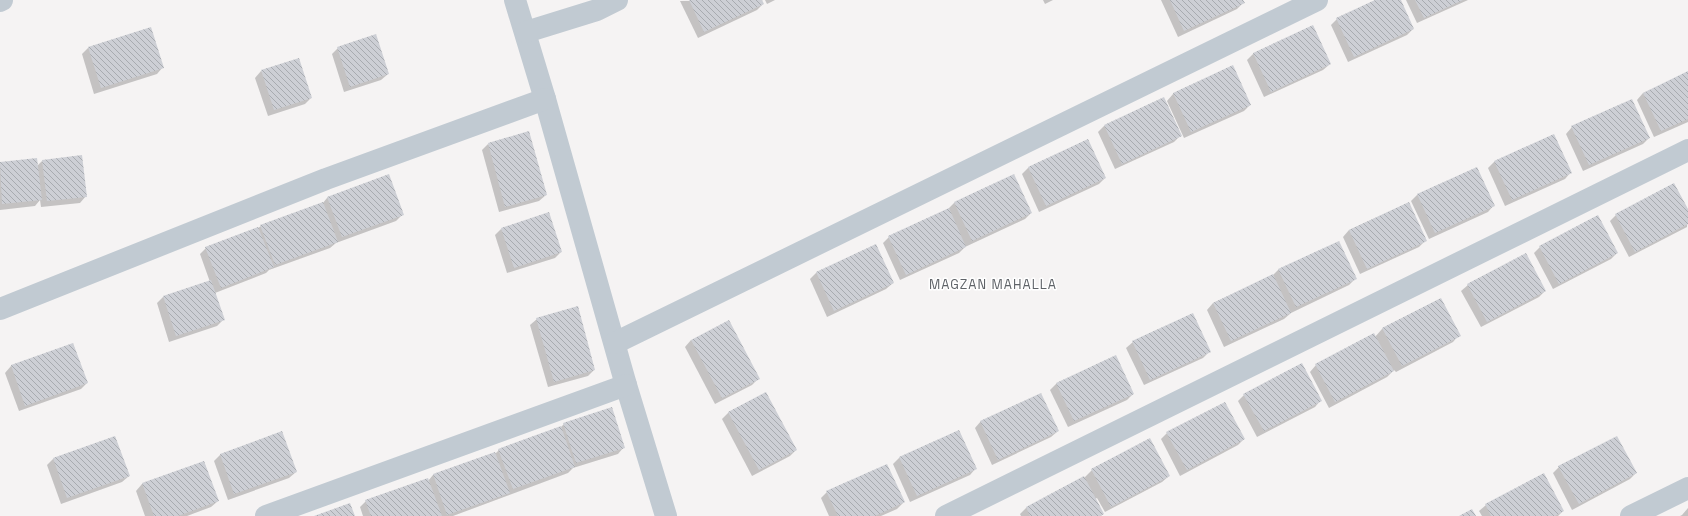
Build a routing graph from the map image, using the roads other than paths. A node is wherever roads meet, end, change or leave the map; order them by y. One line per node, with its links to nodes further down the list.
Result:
1 (515, 0): 4 (street)
2 (617, 0): 4 (street)
3 (1317, 0): 8 (street)
4 (526, 32): 5 (street)
5 (545, 99): 7 (street); 8 (street)
6 (1688, 150): 13 (street)
7 (0, 309)
8 (615, 343): 9 (street)
9 (626, 385): 11 (street); 12 (street)
10 (1688, 488): 14 (street)
11 (266, 516)
12 (666, 516)
13 (946, 516)
14 (1631, 516)

